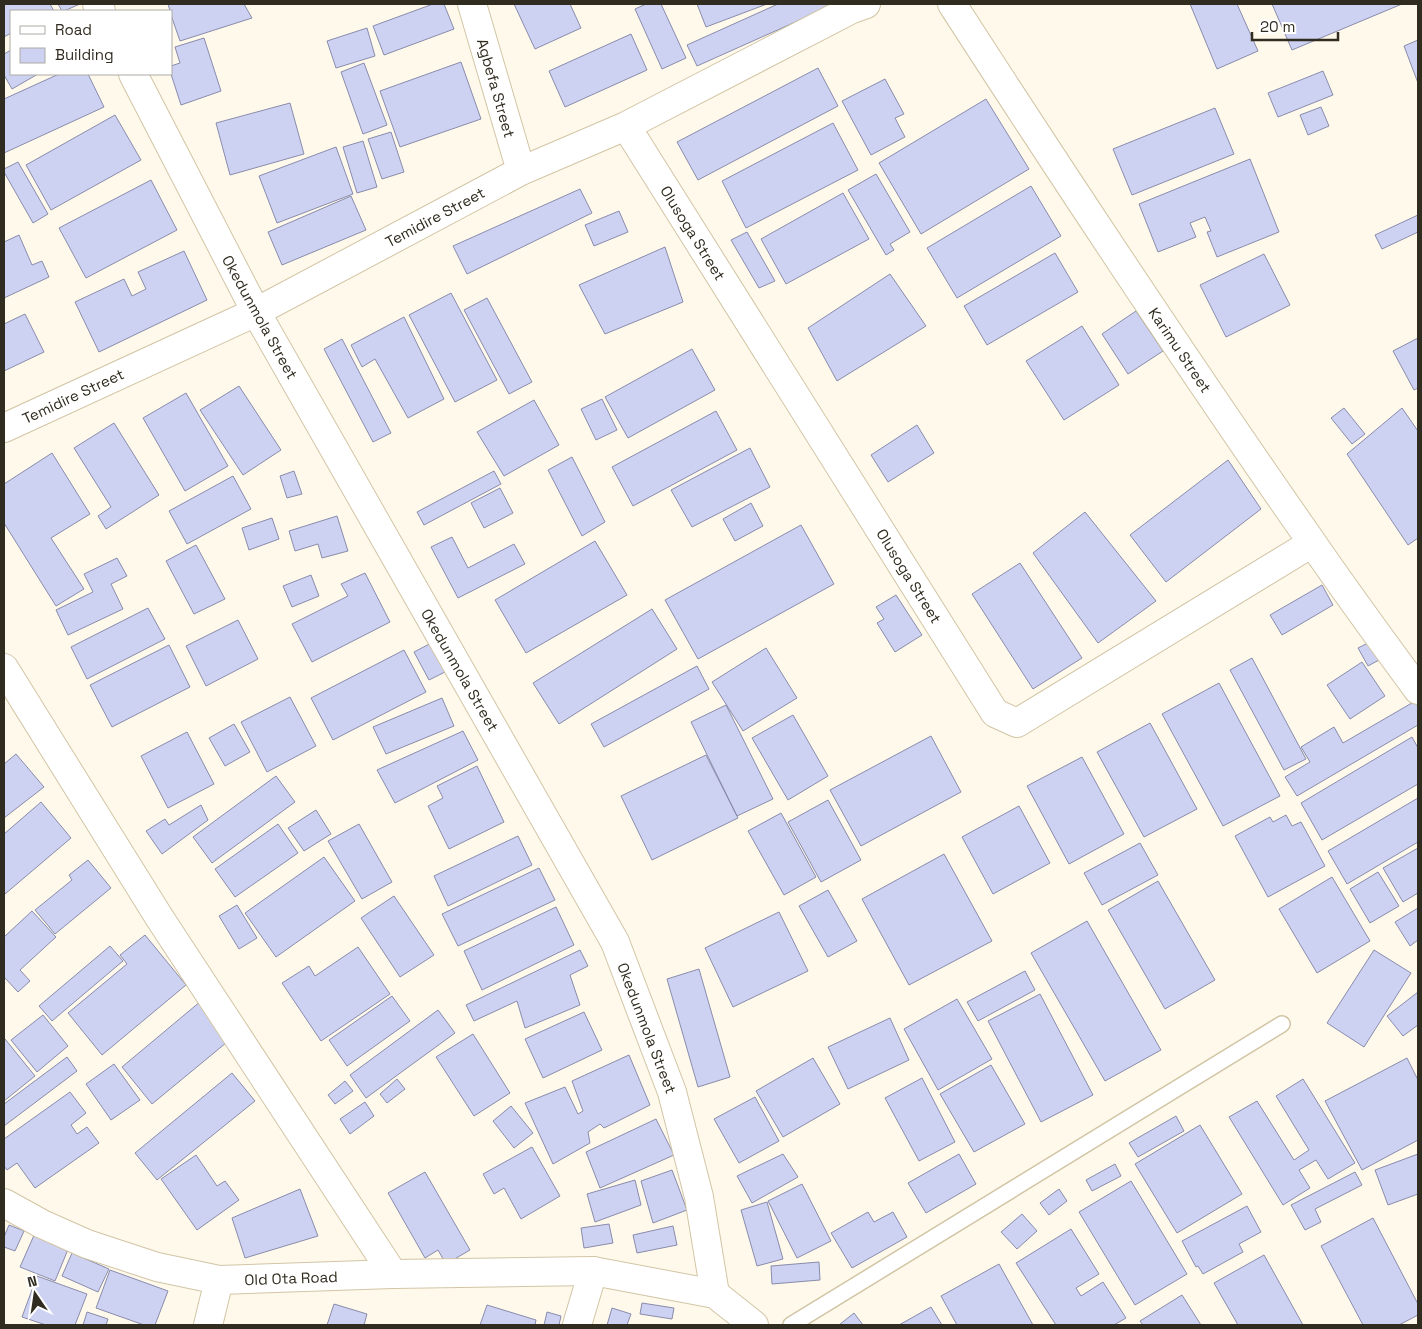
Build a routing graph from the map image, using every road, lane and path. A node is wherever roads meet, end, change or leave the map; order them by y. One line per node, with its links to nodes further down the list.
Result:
1 (472, 4): 6 (street, Agbefa Street)
2 (952, 4): 9 (street, Karimu Street)
3 (856, 5): 5 (street, Temidire Street)
4 (134, 75): 7 (street, Okedunmola Street)
5 (626, 126): 6 (street, Temidire Street); 9 (street, Olusoga Street)
6 (521, 171): 7 (street, Temidire Street)
7 (256, 312): 8 (street, Temidire Street); 17 (street, Okedunmola Street)
8 (4, 428)
9 (1312, 544): 11 (street, Karimu Street)
10 (4, 668): 15 (street)
11 (1418, 690)
12 (1282, 1024): 21 (lane)
13 (4, 1203): 16 (street, Old Ota Road)
14 (593, 1271): 15 (street, Old Ota Road); 17 (street, Old Ota Road); 19 (street)
15 (393, 1274): 16 (street, Old Ota Road)
16 (219, 1280): 18 (street)
17 (715, 1294): 20 (street)
18 (208, 1325)
19 (577, 1325)
20 (754, 1325)
21 (791, 1325)

